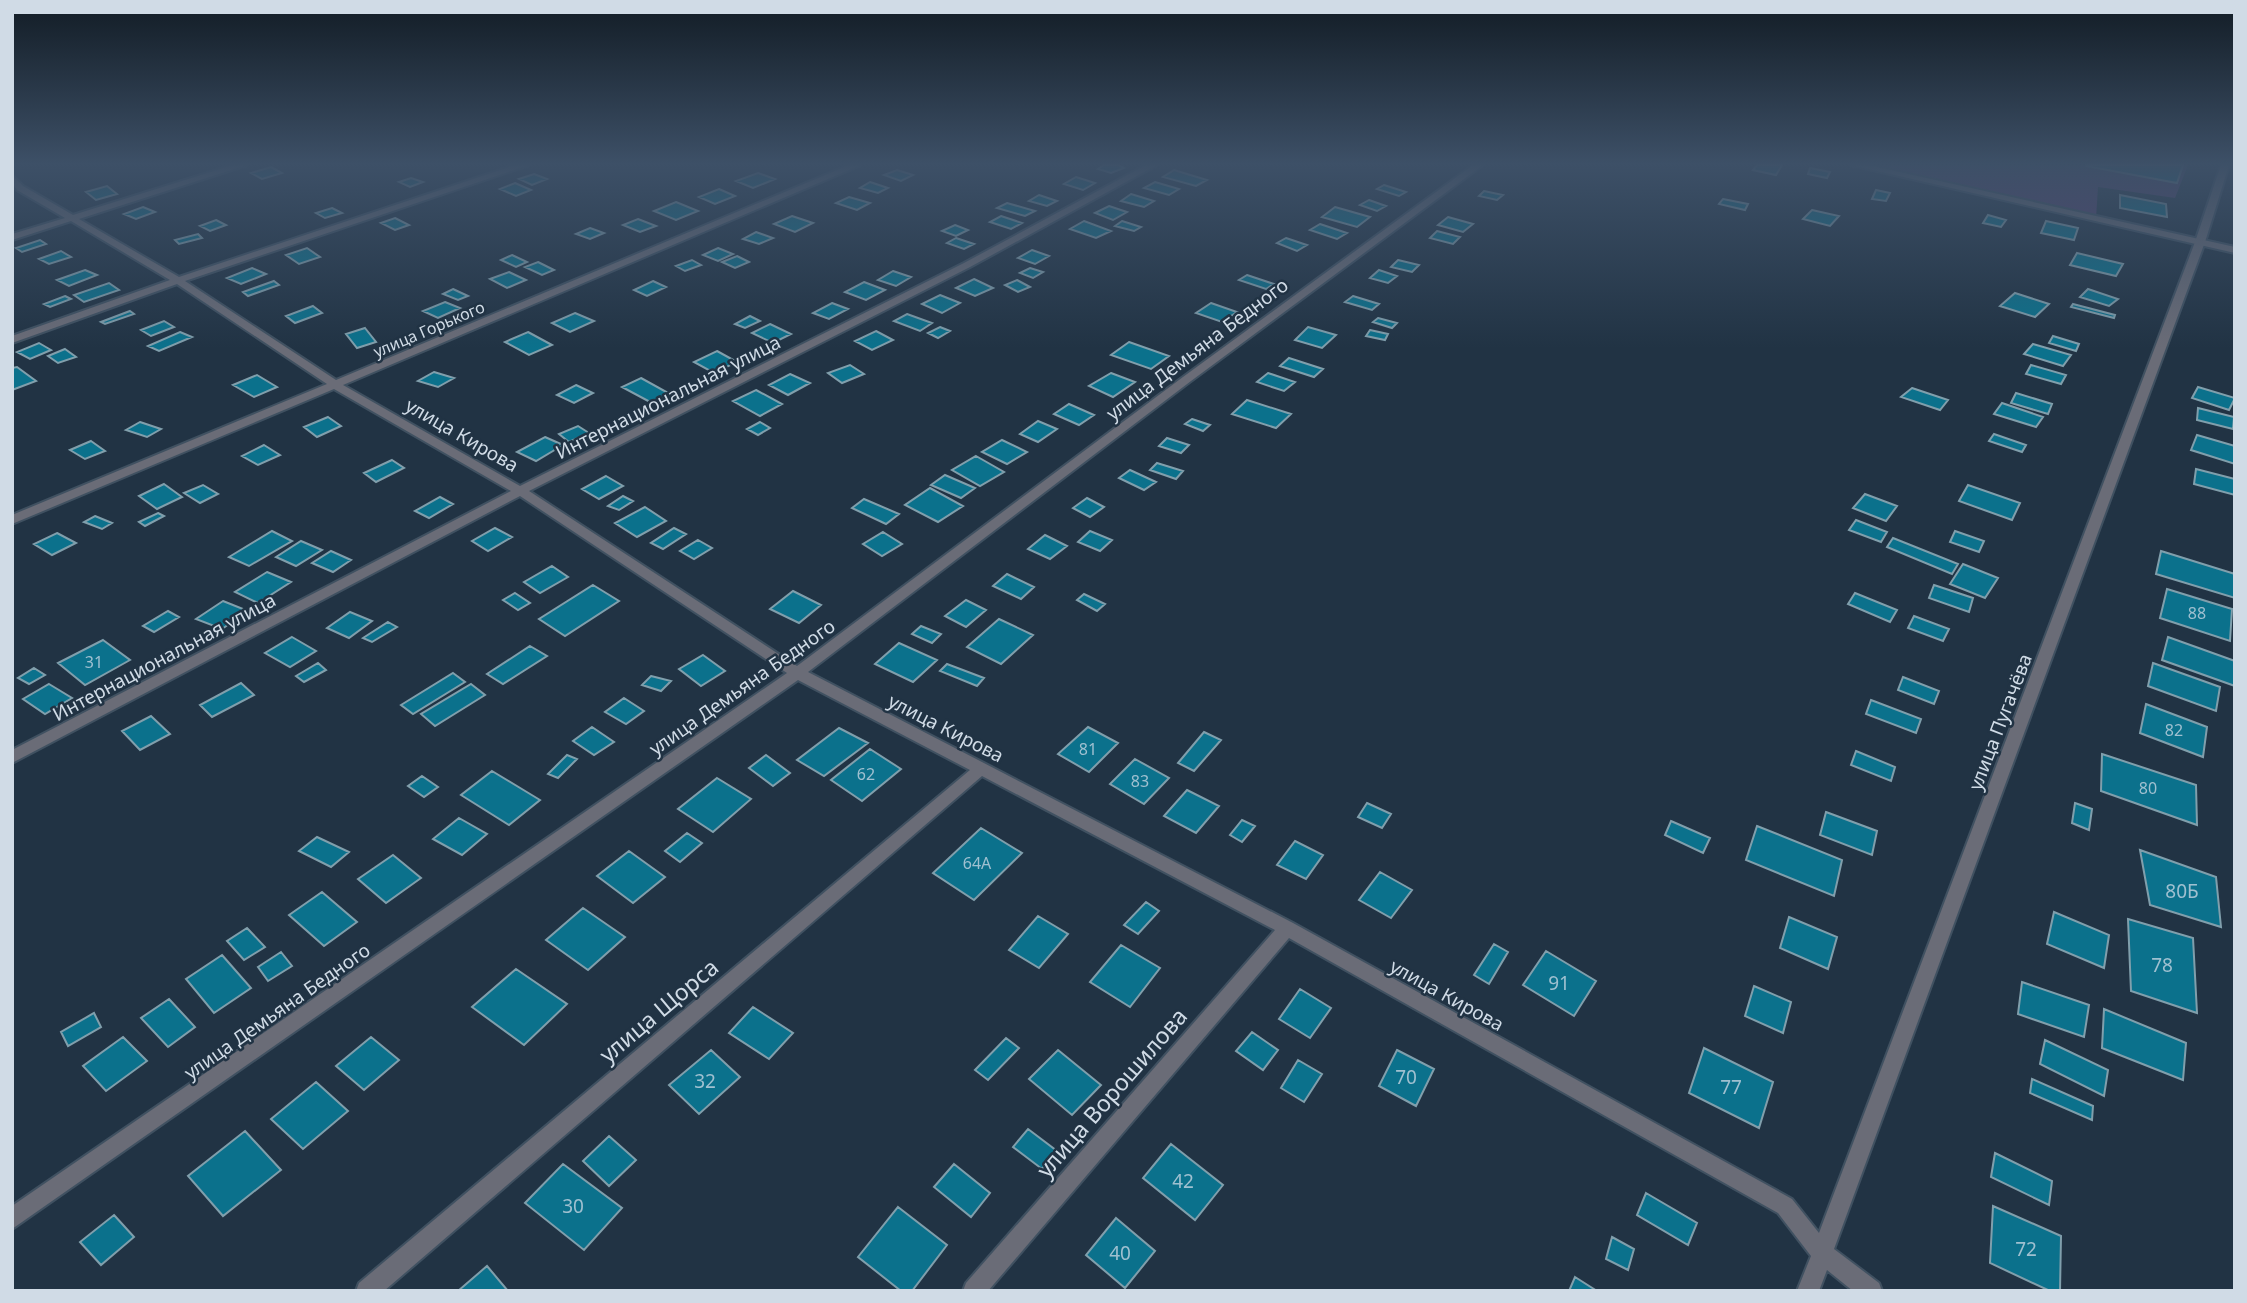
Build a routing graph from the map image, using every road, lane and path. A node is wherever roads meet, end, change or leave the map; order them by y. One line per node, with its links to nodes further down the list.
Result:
1 (45, 226): 9 (street)
2 (86, 226): 12 (street, улица Кирова)
3 (343, 226): 12 (street)
4 (715, 226): 14 (street, улица Горького)
5 (1041, 226): 15 (street, Интернациональная улица)
6 (1397, 226): 17 (street, улица Демьяна Бедного)
7 (2128, 226): 10 (street)
8 (2205, 226): 10 (street, улица Пугачёва)
9 (12, 237)
10 (2200, 242): 11 (street); 22 (street, улица Пугачёва)
11 (2235, 250)
12 (178, 280): 13 (street); 14 (street, улица Кирова)
13 (12, 340)
14 (336, 385): 15 (street, улица Кирова); 16 (street, улица Горького)
15 (520, 491): 17 (street, улица Кирова); 18 (street, Интернациональная улица)
16 (12, 520)
17 (797, 673): 19 (street, улица Кирова); 21 (street, улица Демьяна Бедного)
18 (12, 757)
19 (982, 768): 20 (street, улица Кирова); 23 (street, улица Щорса)
20 (1287, 928): 22 (street, улица Кирова); 24 (street, улица Ворошилова)
21 (12, 1219)
22 (1822, 1253): 25 (street, улица Пугачёва); 26 (street, улица Кирова)
23 (367, 1291)
24 (974, 1291)
25 (1808, 1291)
26 (1871, 1291)

